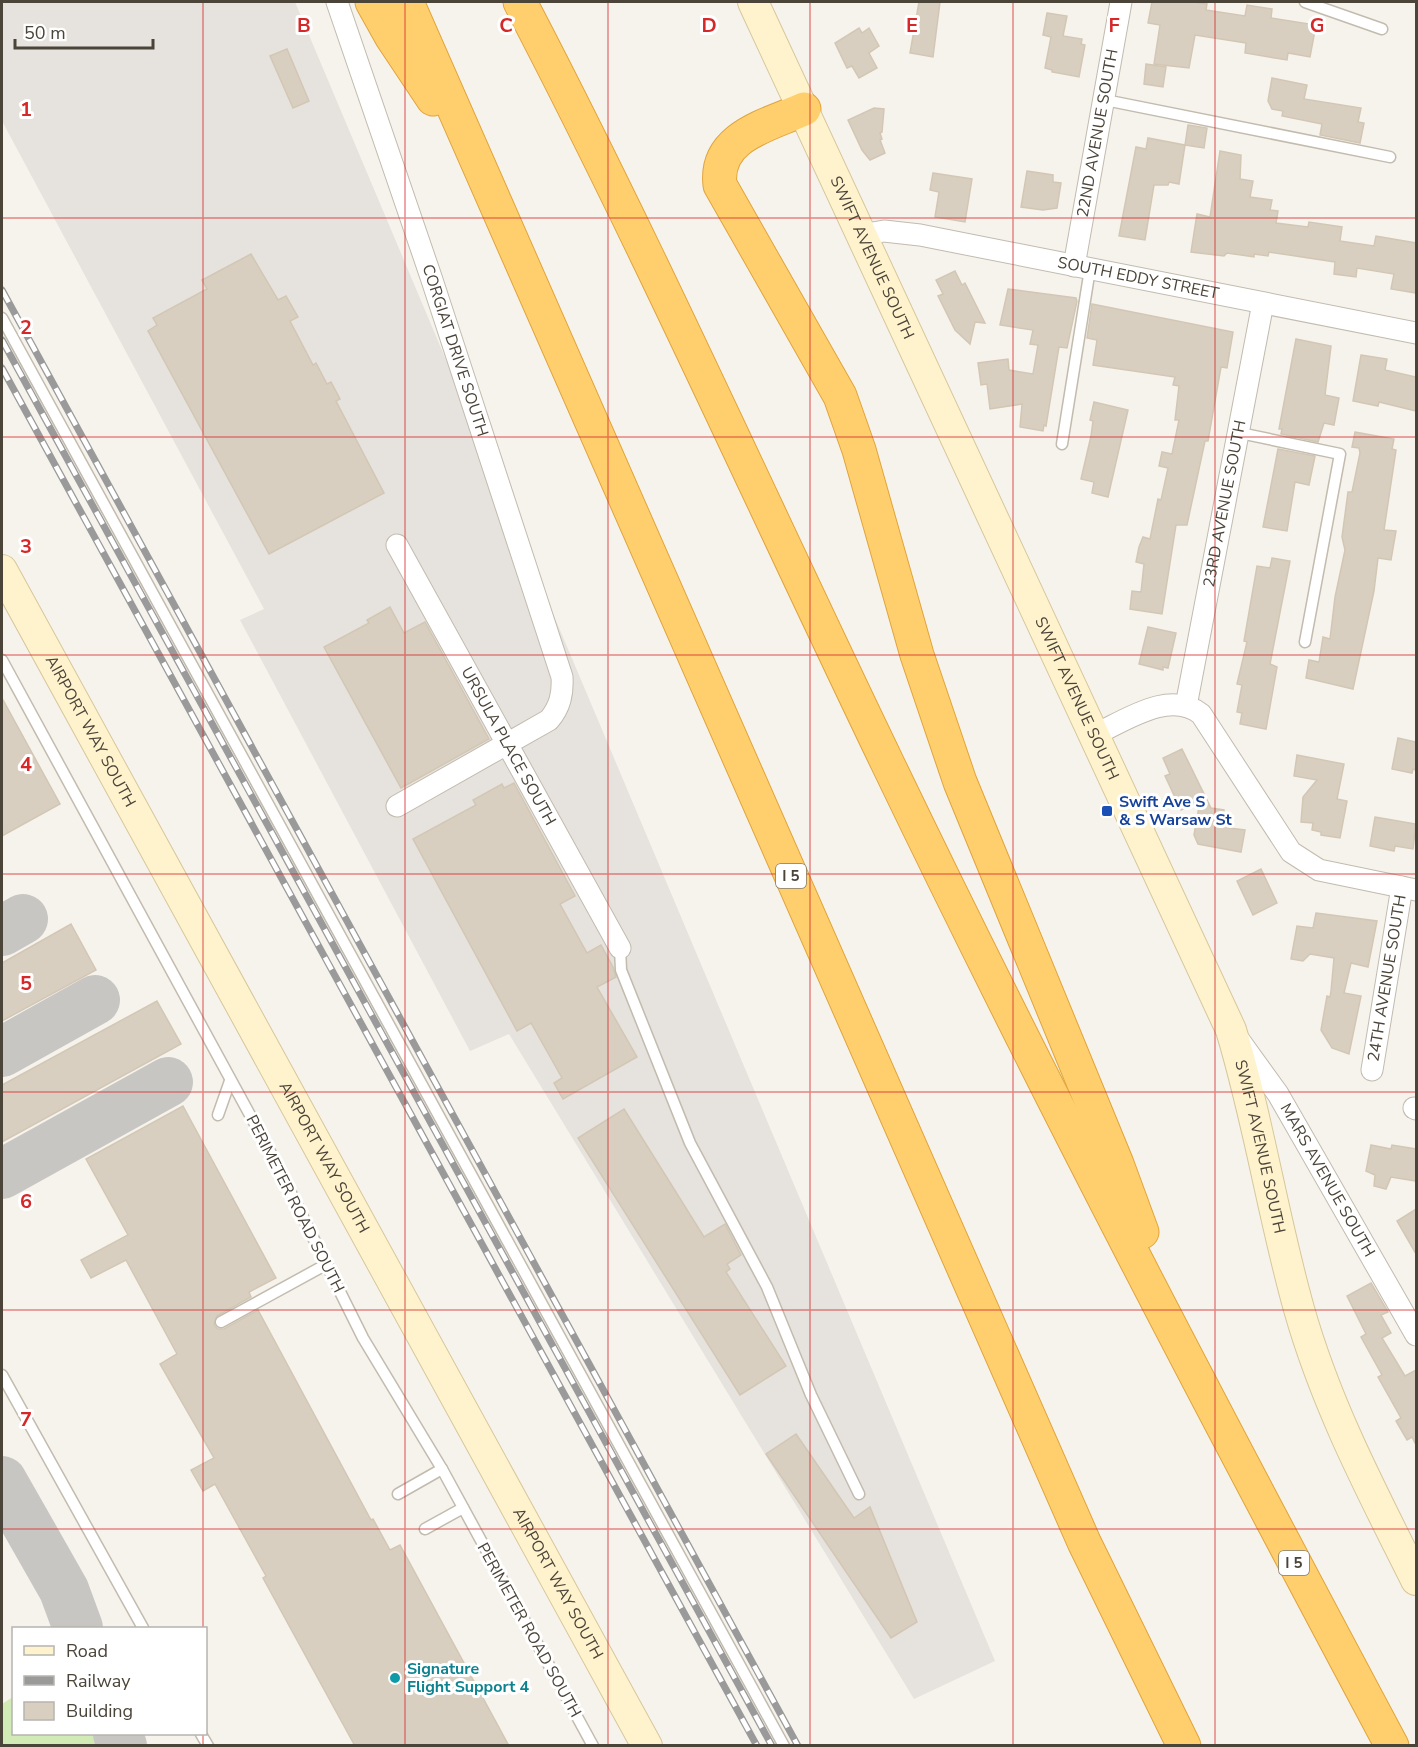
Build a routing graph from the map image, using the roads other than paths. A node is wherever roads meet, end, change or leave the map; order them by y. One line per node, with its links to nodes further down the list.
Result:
1 (337, 2): 26 (street, CORGIAT DRIVE SOUTH)
2 (372, 2): 12 (highway)
3 (407, 2): 12 (highway, I 5)
4 (520, 2): 38 (highway, I 5)
5 (753, 2): 10 (street, SWIFT AVENUE SOUTH)
6 (1120, 2): 9 (street, 22ND AVENUE SOUTH)
7 (1305, 2): 8 (lane)
8 (1382, 29)
9 (1105, 100): 11 (lane); 14 (street, 22ND AVENUE SOUTH)
10 (804, 109): 13 (street, SWIFT AVENUE SOUTH); 38 (highway)
11 (1389, 157)
12 (477, 165): 49 (highway, I 5)
13 (861, 235): 14 (street, SOUTH EDDY STREET); 25 (street, SWIFT AVENUE SOUTH)
14 (1082, 267): 15 (street, SOUTH EDDY STREET); 19 (lane)
15 (1263, 303): 17 (street, SOUTH EDDY STREET); 18 (street, 23RD AVENUE SOUTH)
16 (2, 318): 48 (lane)
17 (1416, 333)
18 (1240, 433): 22 (lane); 24 (street, 23RD AVENUE SOUTH)
19 (1062, 444)
20 (397, 545): 26 (street, URSULA PLACE SOUTH)
21 (2, 570): 47 (street, AIRPORT WAY SOUTH)
22 (1305, 642)
23 (2, 660): 32 (lane, PERIMETER ROAD SOUTH)
24 (1186, 706): 25 (street); 28 (street)
25 (1094, 735): 30 (street, SWIFT AVENUE SOUTH)
26 (508, 744): 27 (street); 29 (street, URSULA PLACE SOUTH)
27 (397, 806)
28 (1409, 889): 31 (street, 24TH AVENUE SOUTH)
29 (620, 948): 41 (lane)
30 (1231, 1030): 36 (street, MARS AVENUE SOUTH); 44 (street, SWIFT AVENUE SOUTH)
31 (1372, 1070)
32 (230, 1081): 33 (lane); 34 (lane, PERIMETER ROAD SOUTH)
33 (218, 1115)
34 (327, 1264): 35 (lane); 39 (lane, PERIMETER ROAD SOUTH)
35 (220, 1322)
36 (1416, 1335)
37 (2, 1375): 45 (lane)
38 (1196, 1380): 50 (highway, I 5)
39 (442, 1469): 40 (lane); 42 (lane, PERIMETER ROAD SOUTH)
40 (398, 1494)
41 (859, 1494)
42 (463, 1508): 43 (lane); 46 (lane, PERIMETER ROAD SOUTH)
43 (425, 1529)
44 (1416, 1580)
45 (142, 1627)
46 (593, 1746)
47 (647, 1746)
48 (784, 1746)
49 (1184, 1746)
50 (1392, 1746)

